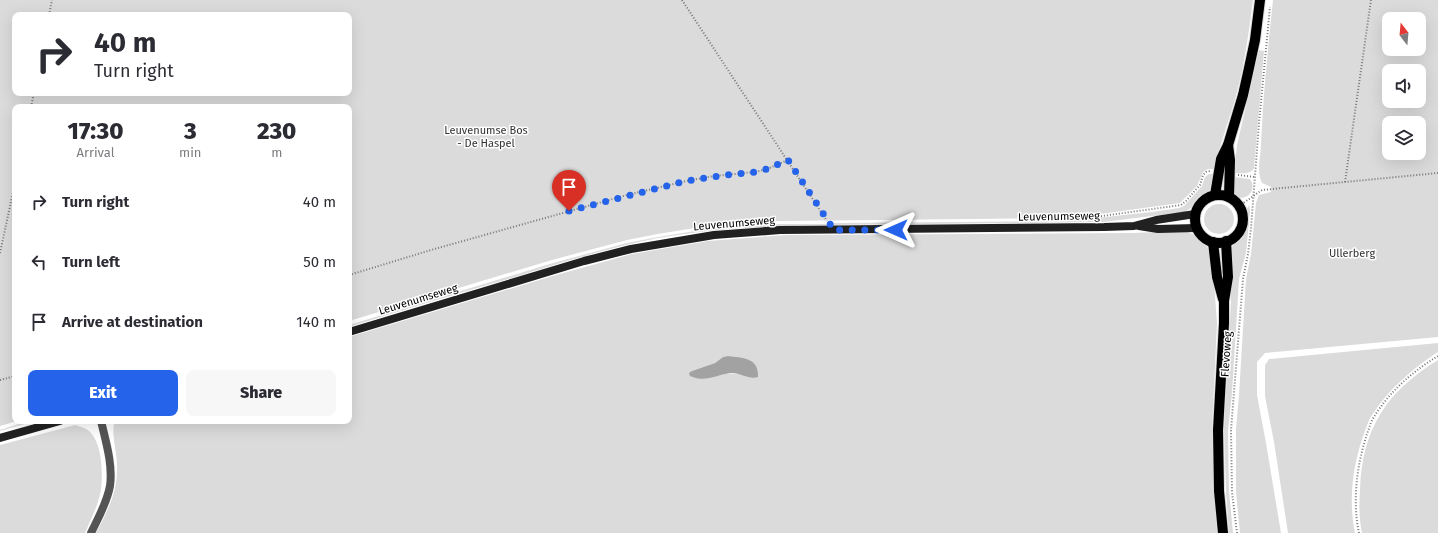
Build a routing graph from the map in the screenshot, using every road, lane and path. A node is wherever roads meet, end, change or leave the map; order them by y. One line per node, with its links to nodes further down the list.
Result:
1 (52, 0): 6 (path)
2 (682, 0): 8 (path)
3 (1260, 0): 7 (main road)
4 (1271, 0): 12 (path, Flevoweg)
5 (1371, 0): 10 (path)
6 (50, 12)
7 (1228, 145): 11 (main road); 14 (main road)
8 (788, 160): 19 (path); 23 (path)
9 (1438, 174): 10 (path)
10 (1345, 182): 12 (path)
11 (1215, 195): 14 (main road); 16 (main road)
12 (1254, 196): 15 (path); 34 (path, Flevoweg)
13 (12, 197): 22 (path)
14 (1229, 197): 15 (main road)
15 (1239, 206): 21 (main road)
16 (1195, 214): 17 (main road, Leuvenumseweg); 18 (main road)
17 (1134, 226): 18 (main road, Leuvenumseweg); 19 (main road, Leuvenumseweg)
18 (1196, 228): 20 (main road)
19 (834, 230): 25 (main road, Leuvenumseweg)
20 (1213, 242): 21 (main road); 24 (main road, Flevoweg)
21 (1226, 242): 24 (main road, Flevoweg)
22 (0, 253)
23 (352, 274)
24 (1224, 301): 33 (main road, Flevoweg)
25 (352, 331)
26 (1438, 356): 35 (path)
27 (12, 377): 28 (path)
28 (0, 380)
29 (49, 424): 31 (main road)
30 (102, 424): 32 (street)
31 (0, 438)
32 (91, 533)
33 (1223, 533)
34 (1237, 533)
35 (1359, 533)

